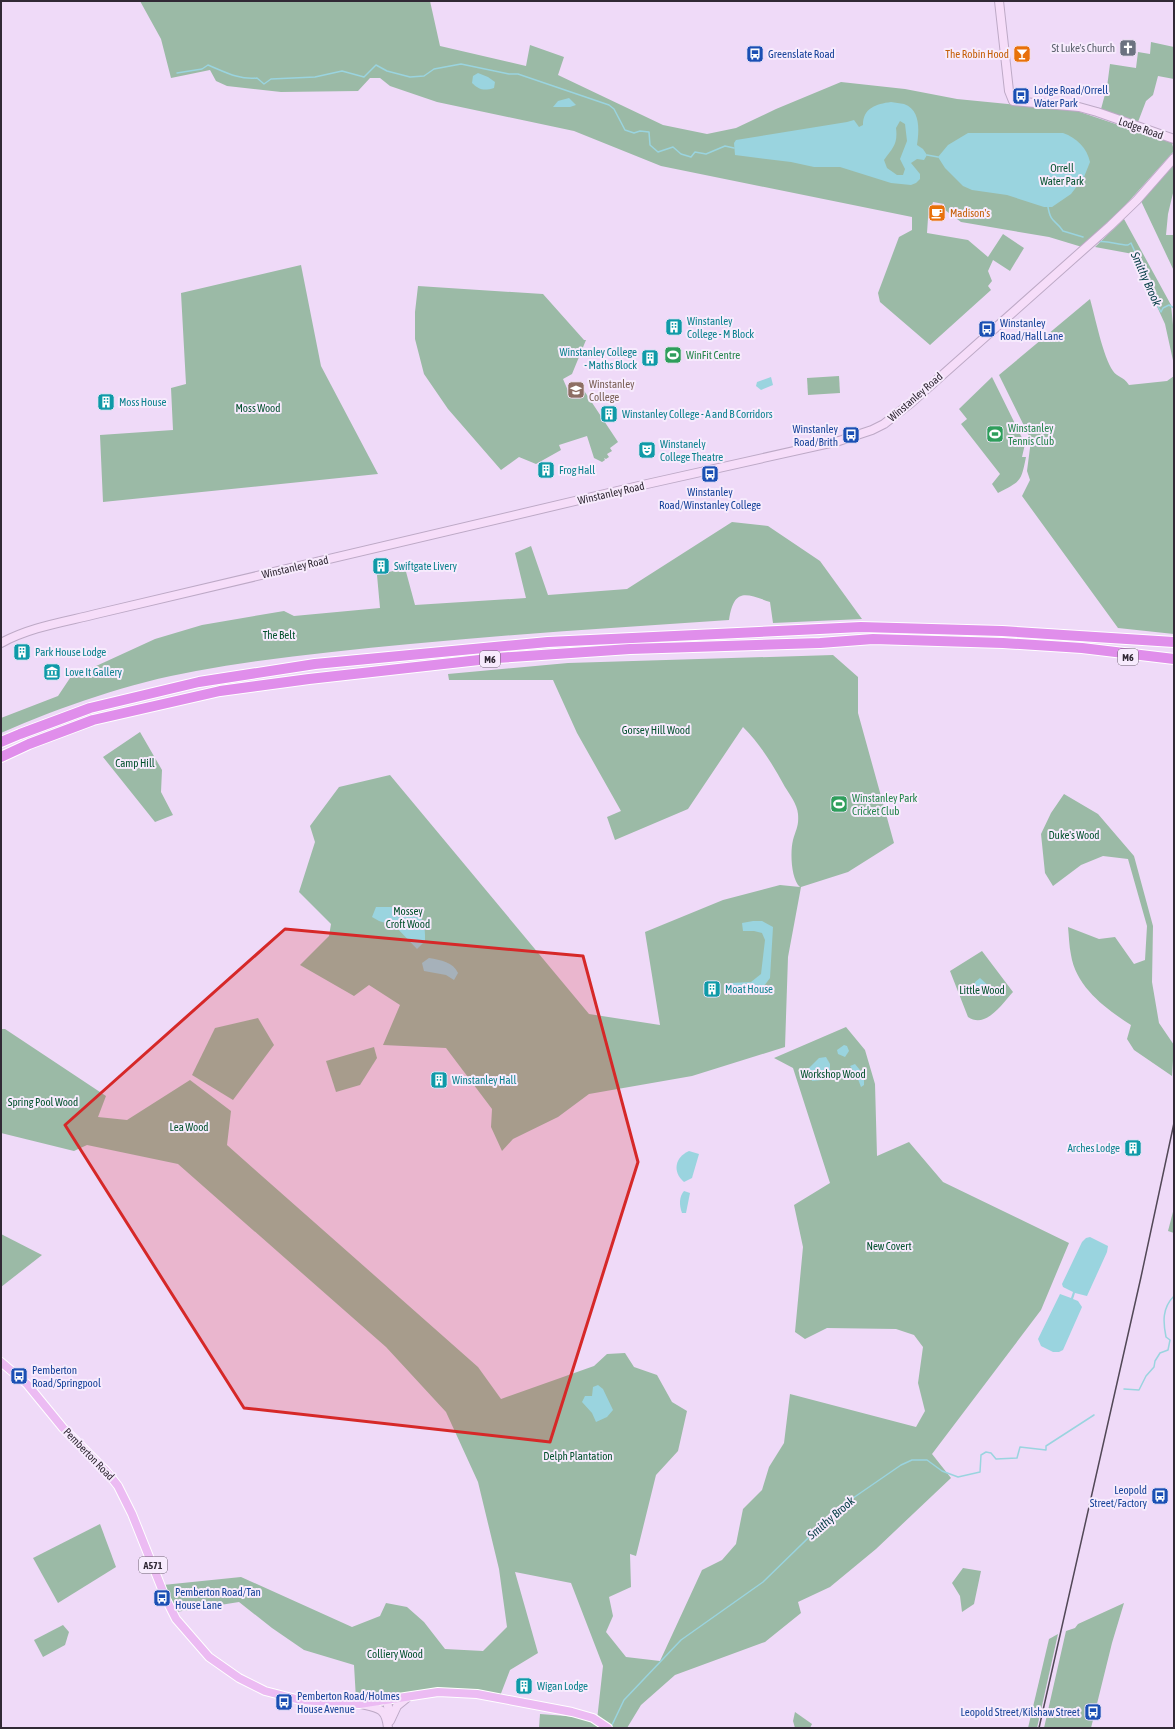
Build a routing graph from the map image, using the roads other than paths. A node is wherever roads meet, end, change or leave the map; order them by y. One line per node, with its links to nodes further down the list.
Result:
1 (999, 1): 2 (street, Lodge Road)
2 (1174, 139)
3 (1174, 158): 6 (street, Winstanley Road)
4 (1083, 636): 5 (highway, M6); 7 (highway, M6); 11 (highway, M6)
5 (1174, 642)
6 (1, 643)
7 (1174, 647)
8 (1082, 648): 9 (highway, M6); 10 (highway, M6); 12 (highway, M6)
9 (1174, 659)
10 (1174, 665)
11 (1, 742)
12 (1, 757)
13 (1, 1362): 16 (main road, Pemberton Road / A571)
14 (408, 1697): 15 (main road, Pemberton Road / A571); 17 (street); 18 (main road, Pemberton Road / A571)
15 (387, 1700): 16 (main road, Pemberton Road / A571); 17 (street)
16 (358, 1704): 17 (street)
17 (389, 1726)
18 (608, 1728)

